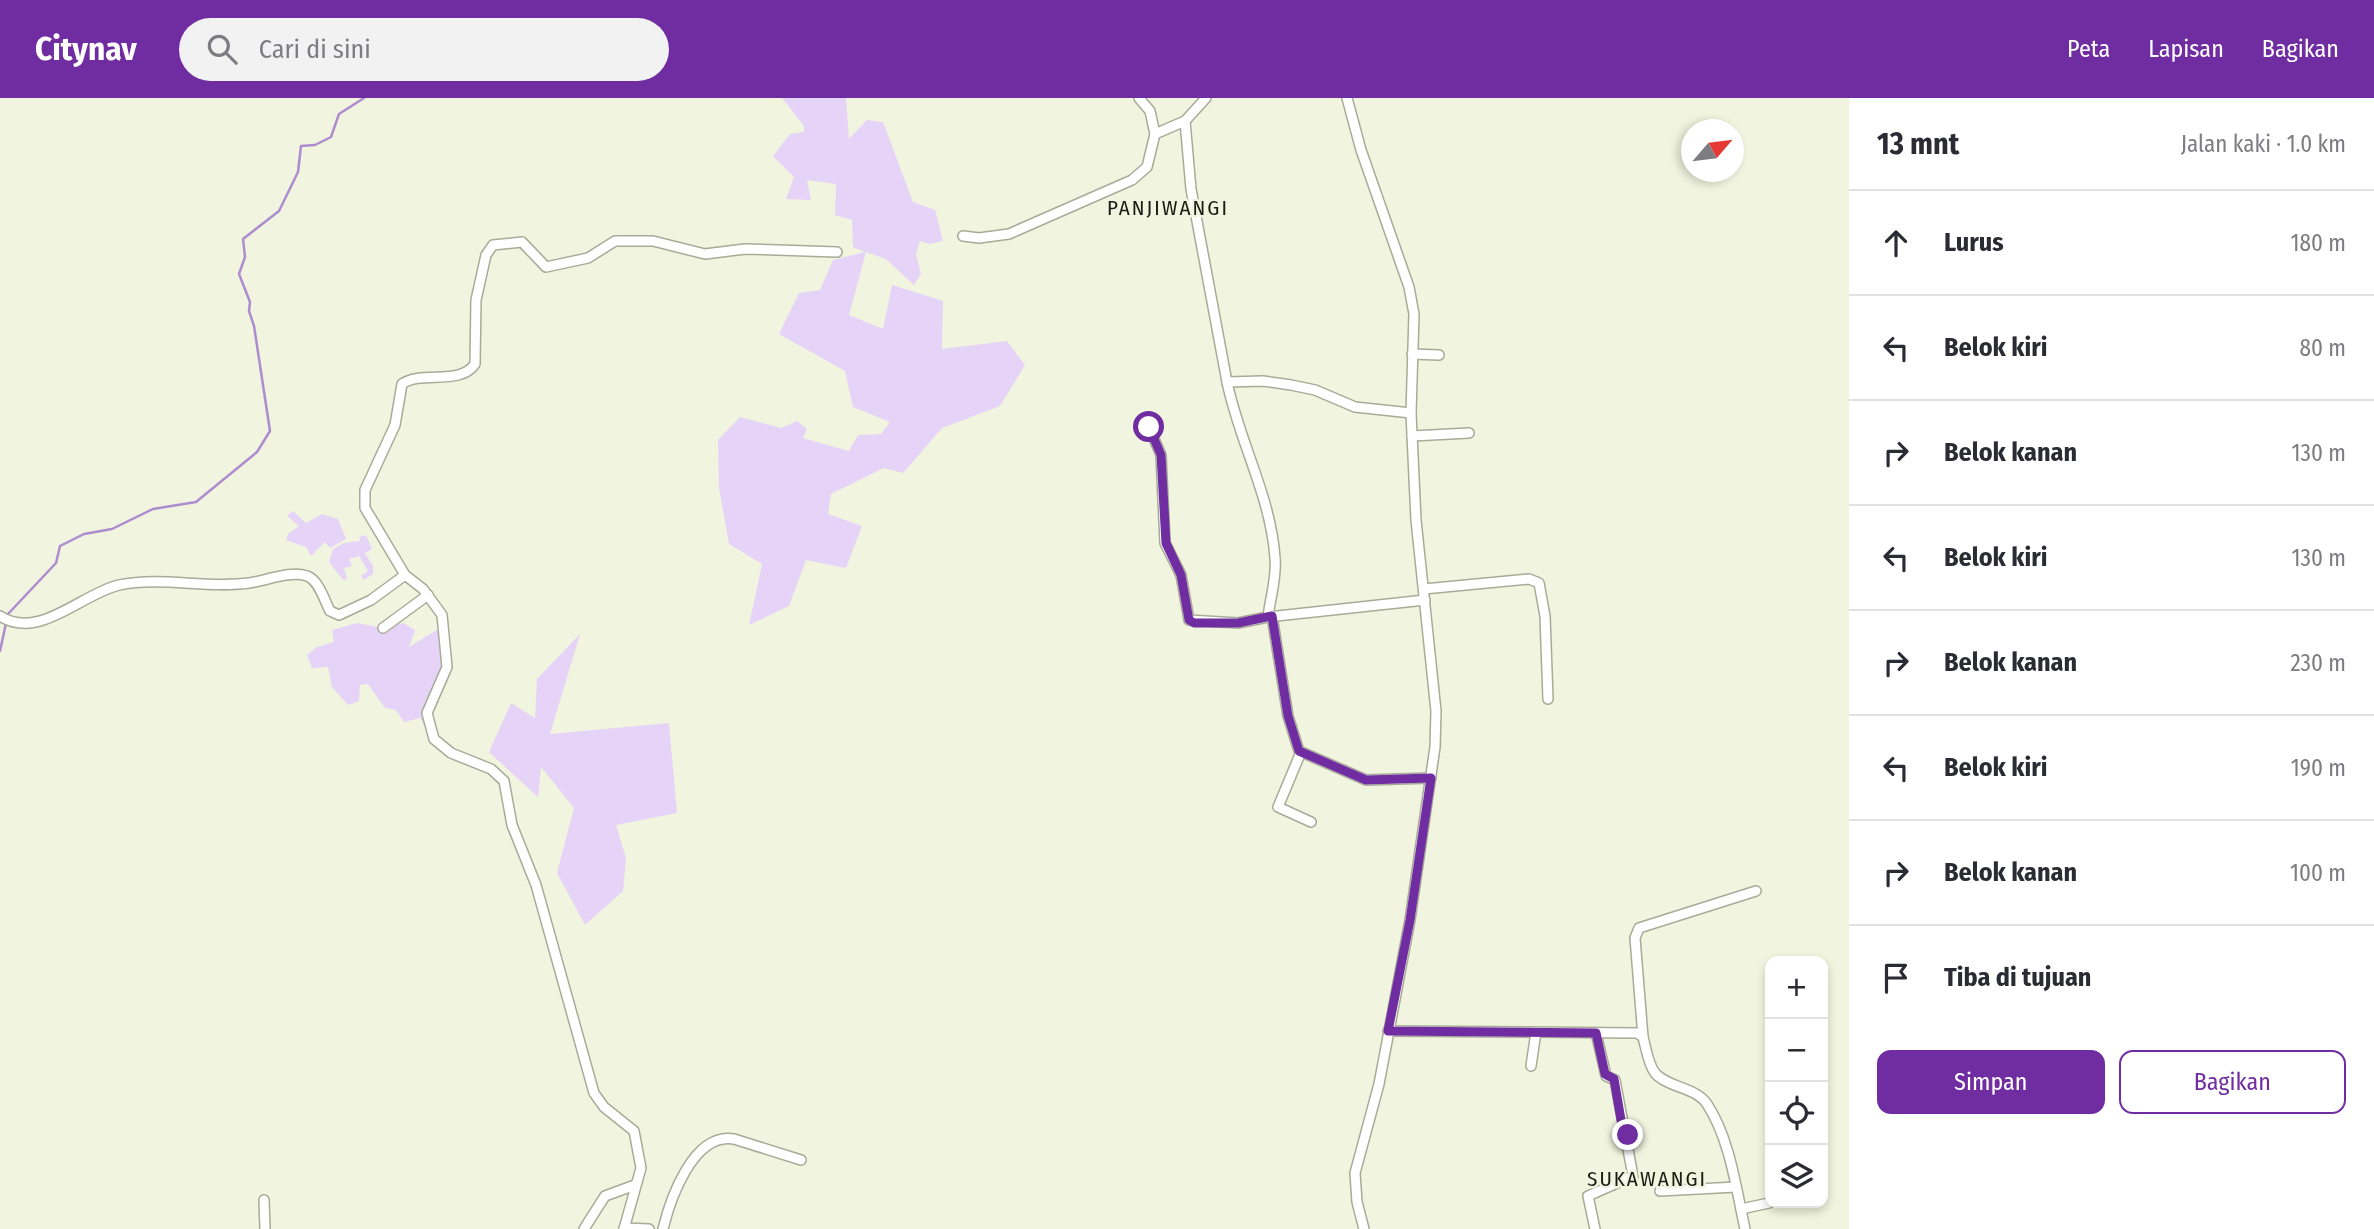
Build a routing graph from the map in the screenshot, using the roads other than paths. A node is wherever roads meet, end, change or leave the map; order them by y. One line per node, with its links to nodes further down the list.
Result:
1 (1139, 98): 5 (street)
2 (1206, 98): 4 (street)
3 (1348, 98): 8 (street)
4 (1185, 121): 5 (street); 10 (street)
5 (1156, 134): 6 (street)
6 (963, 236)
7 (837, 252): 15 (street)
8 (1412, 354): 9 (street); 11 (street)
9 (1439, 355)
10 (1227, 382): 11 (street); 20 (street)
11 (1411, 414): 14 (street)
12 (1149, 427): 20 (street)
13 (1469, 433): 14 (street)
14 (1412, 436): 16 (street)
15 (405, 575): 17 (street); 19 (street)
16 (1424, 589): 18 (street); 22 (street)
17 (428, 595): 21 (street); 33 (street)
18 (1425, 600): 20 (street); 24 (street)
19 (0, 616)
20 (1270, 617): 23 (street)
21 (383, 628)
22 (1548, 699)
23 (1301, 752): 24 (street); 25 (street)
24 (1431, 778): 27 (street)
25 (1311, 822)
26 (1756, 891): 30 (street)
27 (1388, 1031): 28 (street); 44 (street)
28 (1536, 1032): 29 (street); 31 (street)
29 (1596, 1033): 30 (street); 45 (street)
30 (1643, 1037): 34 (street)
31 (1531, 1066)
32 (802, 1160): 43 (street)
33 (635, 1185): 39 (street); 41 (street)
34 (1736, 1187): 35 (street); 38 (street)
35 (1660, 1191)
36 (264, 1200): 40 (street)
37 (1765, 1204): 38 (street)
38 (1741, 1209): 46 (street)
39 (624, 1228): 42 (street)
40 (265, 1229)
41 (584, 1229)
42 (649, 1229)
43 (663, 1229)
44 (1364, 1229)
45 (1595, 1229)
46 (1745, 1229)

